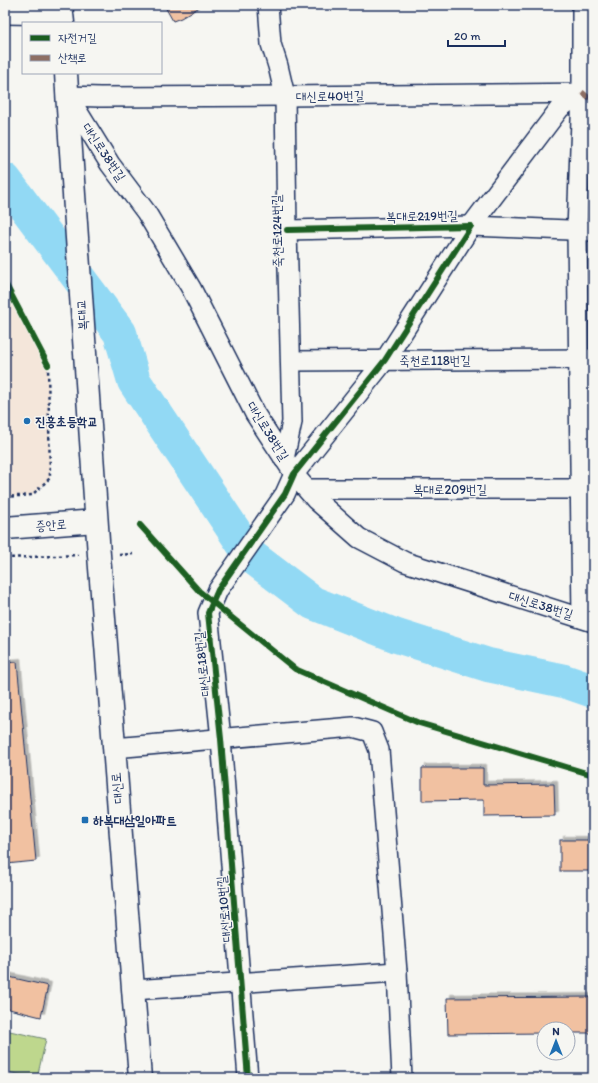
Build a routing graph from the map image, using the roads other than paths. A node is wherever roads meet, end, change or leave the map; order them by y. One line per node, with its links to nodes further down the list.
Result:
1 (268, 5): 7 (street, 죽천로124번길)
2 (582, 5): 6 (street)
3 (5, 14): 4 (street)
4 (62, 14)
5 (66, 74): 8 (street)
6 (589, 95): 7 (street, 대신로40번길); 9 (street); 11 (street)
7 (285, 96): 8 (street, 대신로40번길); 10 (street, 죽천로124번길)
8 (68, 102): 15 (street, 대신로38번길); 18 (street, 복대교)
9 (470, 226): 10 (street, 복대로219번길); 11 (street, 복대로219번길); 13 (street, 복대로219번길)
10 (287, 230): 14 (street, 죽천로124번길)
11 (585, 231): 12 (street)
12 (586, 359): 13 (street, 죽천로118번길); 17 (street)
13 (385, 360): 14 (street, 죽천로118번길); 15 (street, 복대로219번길)
14 (291, 361): 15 (street, 죽천로124번길)
15 (289, 466): 16 (street, 대신로38번길); 21 (street, 대신로18번길)
16 (306, 490): 17 (street, 복대로209번길); 20 (street, 대신로38번길)
17 (586, 490): 20 (street)
18 (96, 521): 19 (street, 증안로); 22 (street, 대신로)
19 (5, 528)
20 (587, 620)
21 (221, 739): 22 (street); 23 (street); 24 (street, 대신로10번길)
22 (114, 748): 25 (street, 대신로)
23 (397, 972): 24 (street); 28 (street)
24 (241, 982): 25 (street); 27 (street, 대신로10번길)
25 (133, 990): 26 (street, 대신로)
26 (140, 1078)
27 (248, 1078)
28 (402, 1078)

